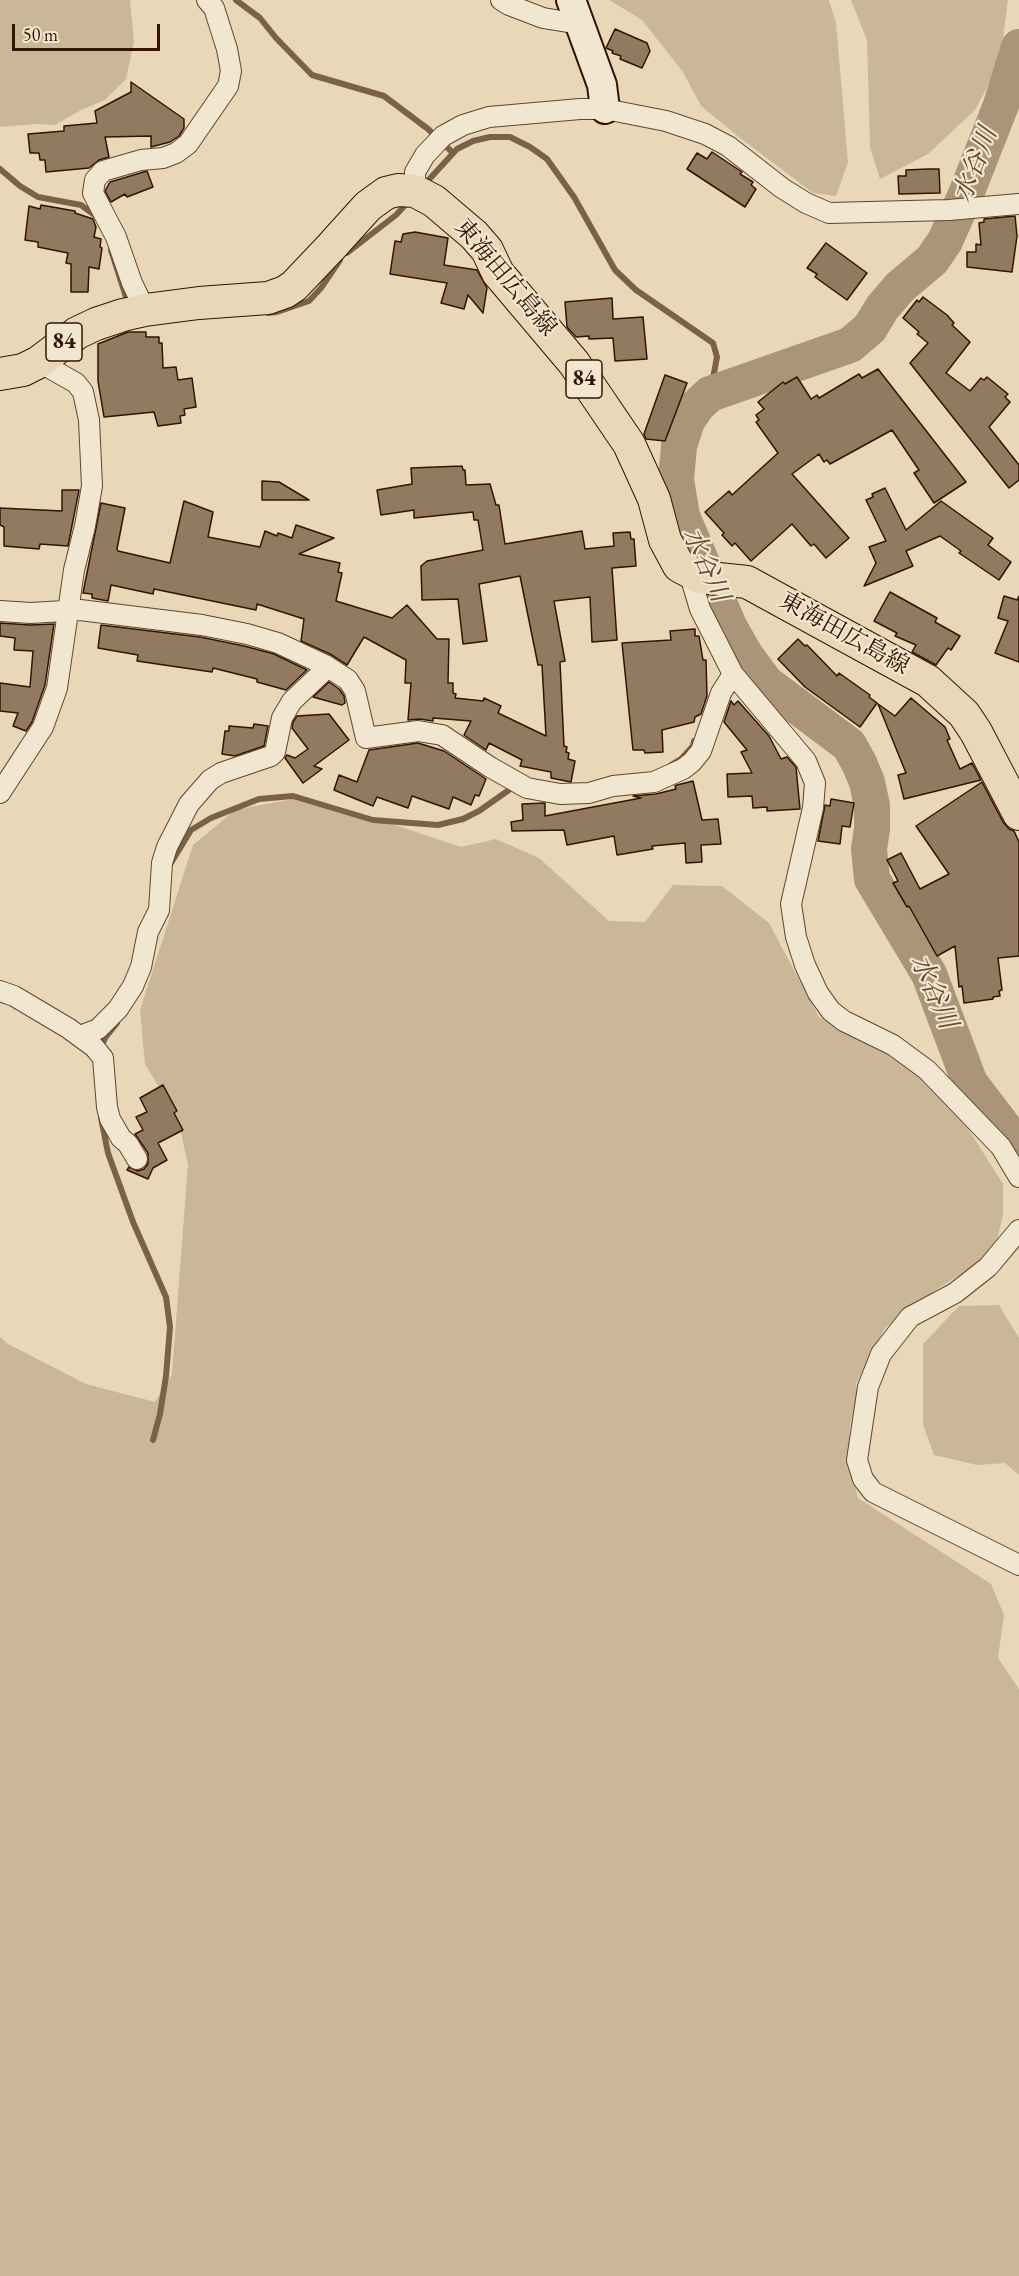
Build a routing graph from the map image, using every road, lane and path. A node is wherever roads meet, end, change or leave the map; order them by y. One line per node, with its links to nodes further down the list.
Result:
1 (207, 0): 7 (street)
2 (501, 0): 3 (street)
3 (575, 12): 4 (street)
4 (605, 109): 5 (street); 6 (street)
5 (425, 196): 7 (main road, 84); 10 (main road, 東海田広島線 / 84)
6 (1019, 204)
7 (138, 312): 8 (main road, 84)
8 (39, 362): 9 (main road, 84); 11 (street)
9 (0, 374)
10 (706, 576): 14 (street); 16 (main road, 東海田広島線)
11 (68, 610): 12 (street); 13 (street); 15 (street)
12 (0, 611)
13 (328, 667): 14 (street); 18 (street)
14 (733, 674): 20 (street)
15 (0, 793)
16 (1019, 814)
17 (0, 991): 18 (street)
18 (80, 1036): 19 (street)
19 (137, 1158)
20 (1019, 1177)
21 (1019, 1230): 22 (street)
22 (1019, 1565)

